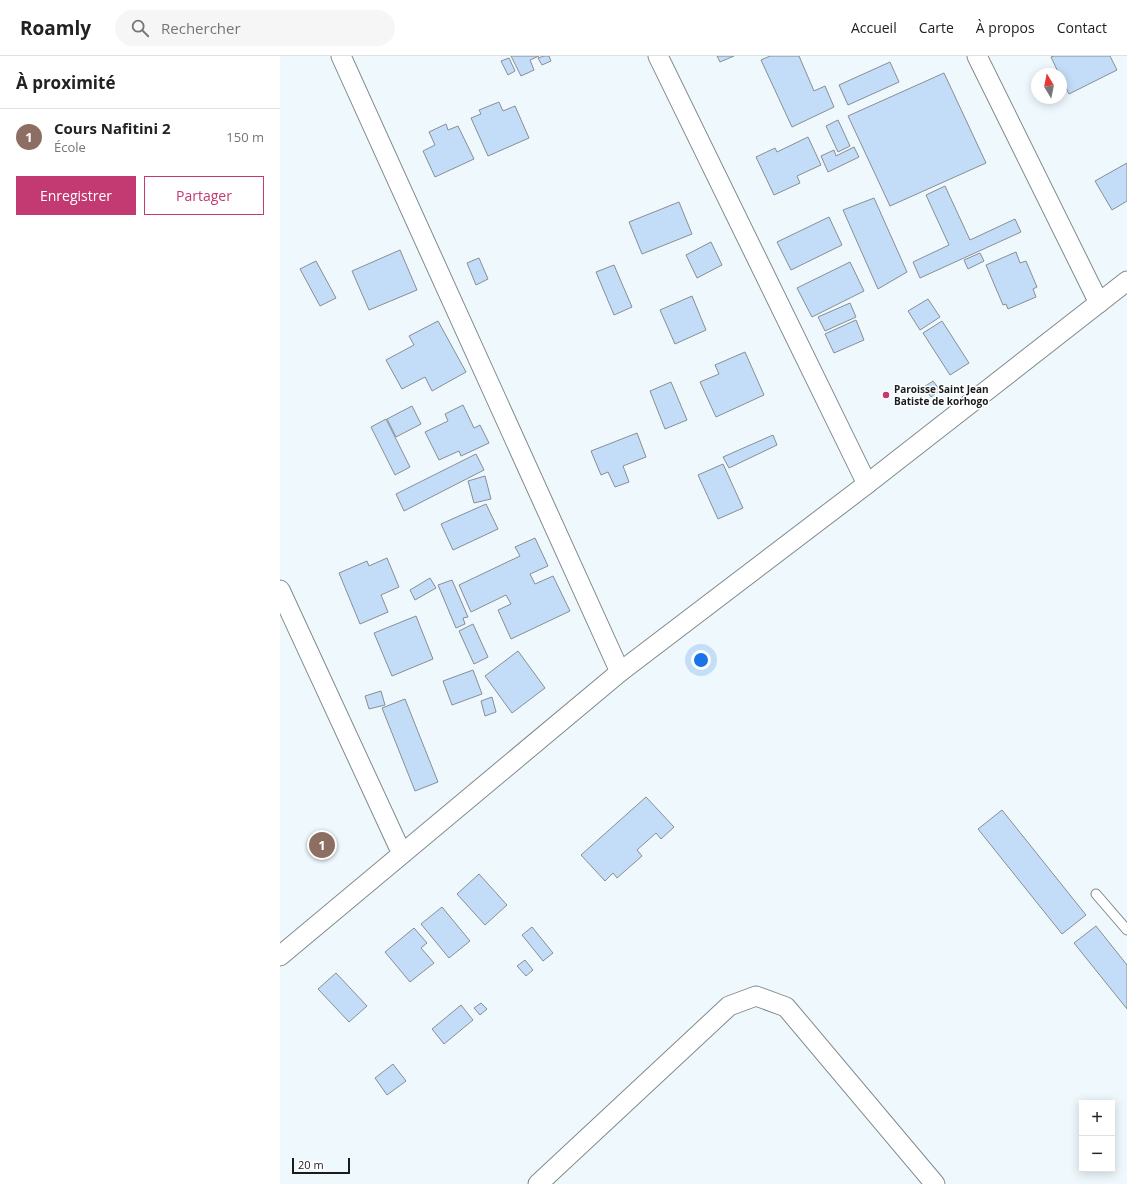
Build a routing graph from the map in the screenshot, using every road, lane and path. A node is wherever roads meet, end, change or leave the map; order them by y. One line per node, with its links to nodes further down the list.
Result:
1 (341, 56): 8 (street)
2 (658, 56): 6 (street)
3 (977, 56): 5 (street)
4 (1127, 280): 5 (street)
5 (1099, 303): 6 (street)
6 (868, 484): 8 (street)
7 (280, 590): 9 (street)
8 (620, 672): 9 (street)
9 (402, 854): 12 (street)
10 (1096, 894): 11 (lane)
11 (1127, 930)
12 (280, 956)
13 (538, 1184): 14 (street)
14 (935, 1184)

